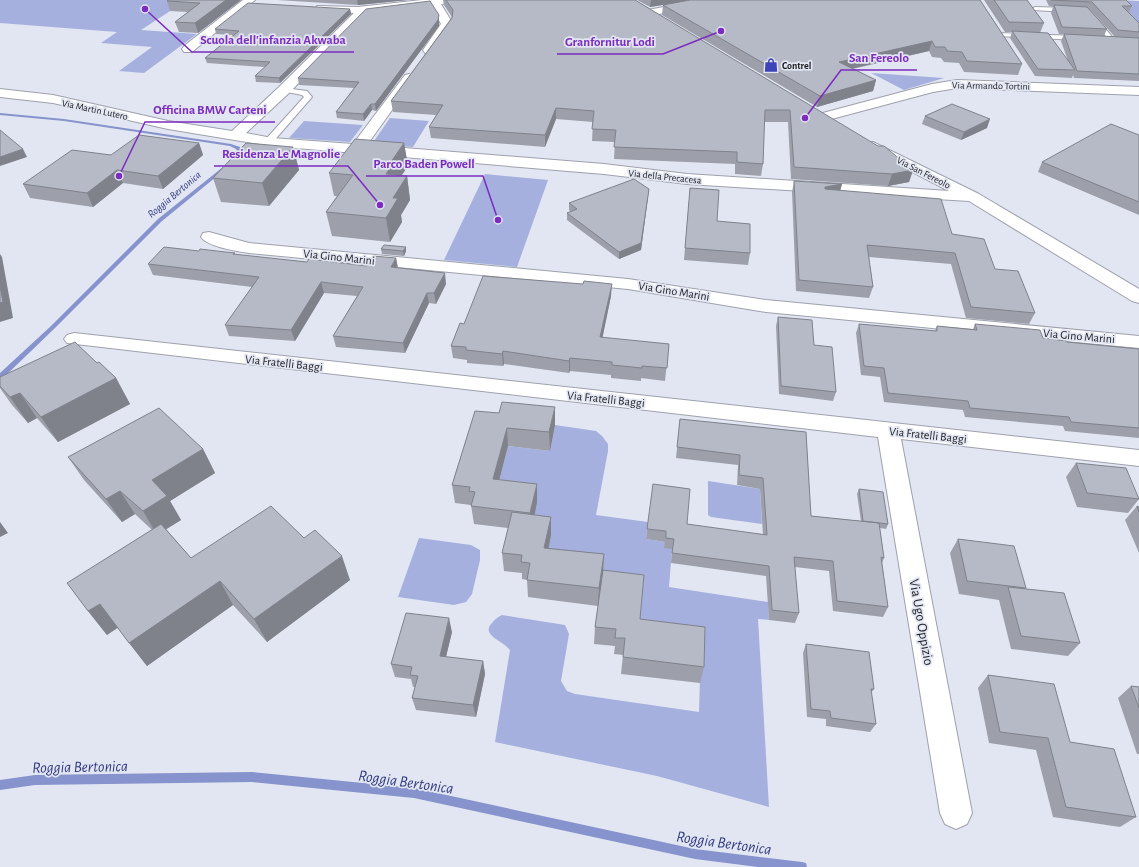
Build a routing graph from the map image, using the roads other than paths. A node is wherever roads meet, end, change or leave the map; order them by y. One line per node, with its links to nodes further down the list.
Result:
1 (452, 0): 4 (street)
2 (717, 0): 11 (street)
3 (248, 2): 5 (street); 19 (street)
4 (434, 2): 8 (street); 29 (street)
5 (261, 4)
6 (636, 6): 11 (street)
7 (307, 7): 8 (street)
8 (362, 9): 20 (street)
9 (1034, 9): 10 (lane)
10 (1072, 10)
11 (648, 13): 13 (street)
12 (1092, 17): 17 (lane)
13 (662, 22)
14 (992, 23): 15 (street)
15 (999, 34): 16 (lane); 18 (street)
16 (1082, 38)
17 (1105, 39)
18 (1007, 46)
19 (188, 49)
20 (284, 90): 26 (street); 28 (lane)
21 (1139, 92): 24 (street, Via Armando Tortini)
22 (0, 93): 26 (street, Via Martin Lutero)
23 (811, 110): 24 (street)
24 (824, 118): 25 (street)
25 (838, 126)
26 (236, 136): 28 (street, Via Martin Lutero)
27 (861, 140): 30 (street, Via San Fereolo)
28 (269, 141): 29 (street, Via Martin Lutero)
29 (357, 149): 30 (street, Via della Precacesa)
30 (973, 197): 32 (street, Via San Fereolo)
31 (209, 237): 34 (street, Via Gino Marini)
32 (1139, 297)
33 (74, 339): 35 (street, Via Fratelli Baggi)
34 (1139, 342)
35 (888, 430): 36 (street, Via Fratelli Baggi); 37 (street, Via Ugo Oppizio)
36 (1139, 458)
37 (956, 813)

